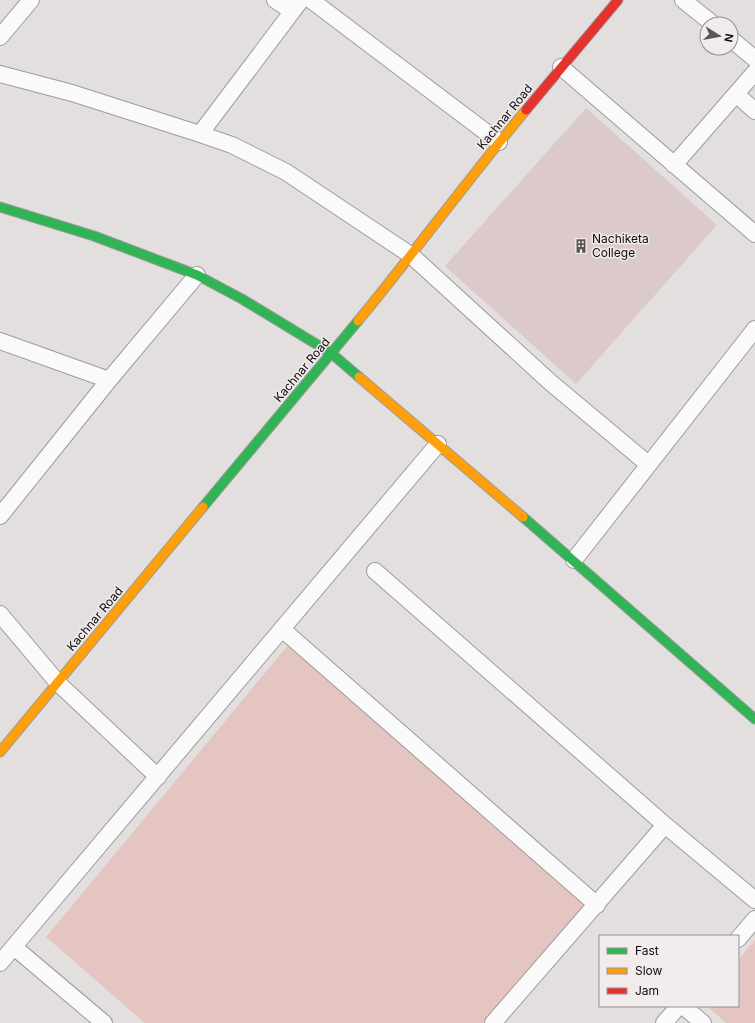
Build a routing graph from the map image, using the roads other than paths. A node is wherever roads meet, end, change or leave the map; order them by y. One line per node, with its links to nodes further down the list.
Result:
1 (31, 0): 8 (street)
2 (275, 0): 6 (street)
3 (311, 0): 17 (street)
4 (618, 0): 11 (street, Kachnar Road)
5 (684, 0): 7 (street)
6 (297, 6): 16 (street)
7 (703, 16)
8 (0, 37)
9 (739, 46): 10 (street)
10 (755, 59)
11 (561, 67): 17 (street, Kachnar Road); 18 (street)
12 (755, 72): 14 (street)
13 (0, 74): 16 (street)
14 (736, 94): 15 (street); 18 (street)
15 (755, 111)
16 (200, 134): 21 (street)
17 (499, 142): 21 (street, Kachnar Road)
18 (674, 165): 20 (street)
19 (0, 207): 22 (street)
20 (755, 234)
21 (412, 256): 25 (street, Kachnar Road); 28 (street)
22 (197, 275): 25 (street); 26 (street)
23 (755, 329): 28 (street)
24 (0, 341): 26 (street)
25 (331, 353): 27 (street); 34 (street, Kachnar Road)
26 (109, 380): 29 (street)
27 (438, 444): 30 (street); 33 (street)
28 (648, 464): 30 (street)
29 (0, 516)
30 (574, 560): 35 (street)
31 (374, 571): 38 (street)
32 (0, 614): 34 (street)
33 (282, 629): 37 (street); 40 (street)
34 (58, 683): 36 (street, Kachnar Road); 37 (street)
35 (755, 719)
36 (0, 752)
37 (158, 777): 43 (street)
38 (665, 825): 39 (street); 40 (street)
39 (755, 900)
40 (597, 905): 48 (street)
41 (755, 919): 42 (street)
42 (739, 938)
43 (14, 947): 44 (street); 47 (street)
44 (0, 963)
45 (678, 1007): 49 (street)
46 (684, 1007): 50 (street)
47 (104, 1023)
48 (493, 1023)
49 (664, 1023)
50 (703, 1023)

